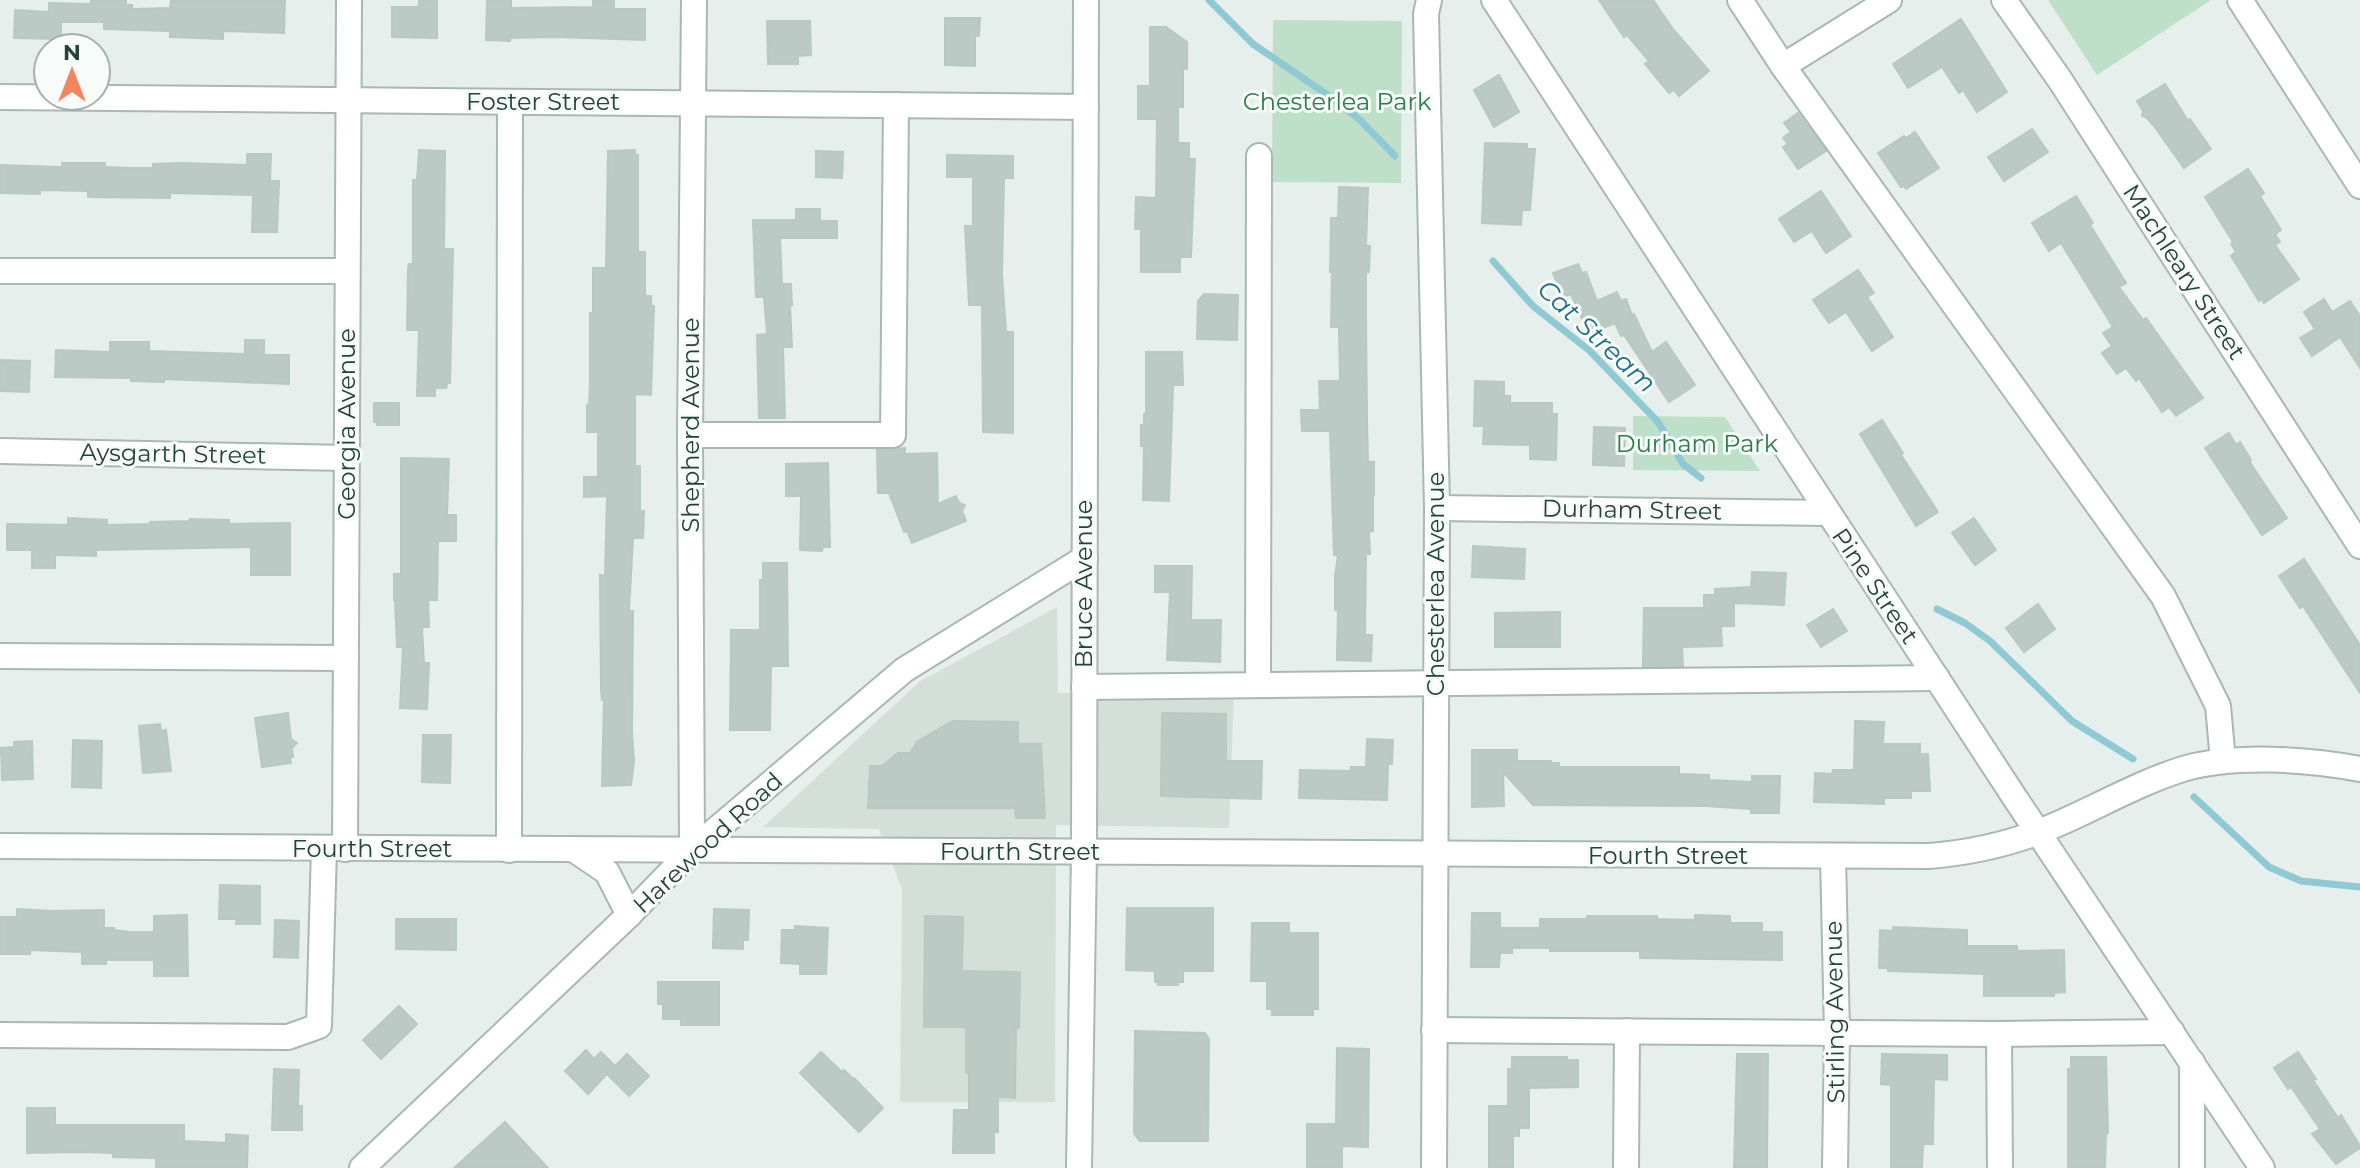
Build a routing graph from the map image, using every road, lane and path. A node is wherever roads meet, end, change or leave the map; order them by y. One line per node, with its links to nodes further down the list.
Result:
1 (349, 0): 12 (street, Georgia Avenue)
2 (694, 0): 14 (street, Shepherd Avenue)
3 (1086, 0): 16 (street, Bruce Avenue)
4 (1429, 0): 24 (street, Chesterlea Avenue)
5 (1494, 0): 25 (street, Pine Street)
6 (1740, 0): 10 (street)
7 (1889, 0): 10 (street)
8 (2004, 0): 26 (street, Machleary Street)
9 (2240, 0): 18 (street)
10 (1783, 66): 34 (street)
11 (0, 97): 12 (street, Foster Street)
12 (348, 101): 13 (street, Foster Street); 20 (street, Georgia Avenue)
13 (510, 102): 14 (street, Foster Street); 40 (street)
14 (693, 103): 15 (street, Foster Street); 21 (street, Shepherd Avenue)
15 (896, 105): 16 (street, Foster Street); 21 (street)
16 (1086, 107): 27 (street, Bruce Avenue)
17 (1259, 156): 32 (street)
18 (2360, 186)
19 (0, 271): 20 (street)
20 (347, 271): 23 (street, Georgia Avenue)
21 (690, 435): 41 (street, Shepherd Avenue)
22 (0, 451): 23 (street, Aysgarth Street)
23 (347, 458): 29 (street, Georgia Avenue)
24 (1437, 508): 25 (street, Durham Street); 31 (street, Chesterlea Avenue)
25 (1827, 513): 30 (street, Pine Street)
26 (2360, 546)
27 (1085, 558): 33 (street, Bruce Avenue); 41 (street, Harewood Road)
28 (0, 656): 29 (street)
29 (346, 658): 38 (street, Georgia Avenue)
30 (1937, 678): 31 (street); 36 (street, Pine Street)
31 (1436, 683): 32 (street); 43 (street, Chesterlea Avenue)
32 (1258, 685): 33 (street)
33 (1084, 687): 42 (street, Bruce Avenue)
34 (2223, 761): 35 (street, Fourth Street); 36 (street, Fourth Street)
35 (2360, 769)
36 (2038, 833): 44 (street, Fourth Street); 49 (street, Pine Street)
37 (0, 846): 38 (street, Fourth Street)
38 (335, 849): 40 (street, Fourth Street); 51 (street, Georgia Avenue)
39 (573, 849): 40 (street, Fourth Street); 41 (street, Fourth Street); 45 (street)
40 (509, 850)
41 (692, 850): 42 (street, Fourth Street); 45 (street, Harewood Road)
42 (1084, 853): 43 (street, Fourth Street); 54 (street, Bruce Avenue)
43 (1435, 855): 44 (street, Fourth Street); 46 (street, Chesterlea Avenue)
44 (1833, 857): 48 (street, Stirling Avenue)
45 (629, 915): 53 (street, Harewood Road)
46 (1434, 1030): 47 (street); 55 (street, Chesterlea Avenue)
47 (1627, 1031): 48 (street); 56 (street)
48 (1837, 1032): 50 (street); 57 (street, Stirling Avenue)
49 (2172, 1032): 50 (street); 52 (street, Pine Street)
50 (1999, 1034): 58 (street)
51 (0, 1035)
52 (2192, 1062): 59 (street); 60 (street, Pine Street)
53 (362, 1168)
54 (1079, 1168)
55 (1434, 1168)
56 (1626, 1168)
57 (1835, 1168)
58 (2000, 1168)
59 (2192, 1168)
60 (2262, 1168)

